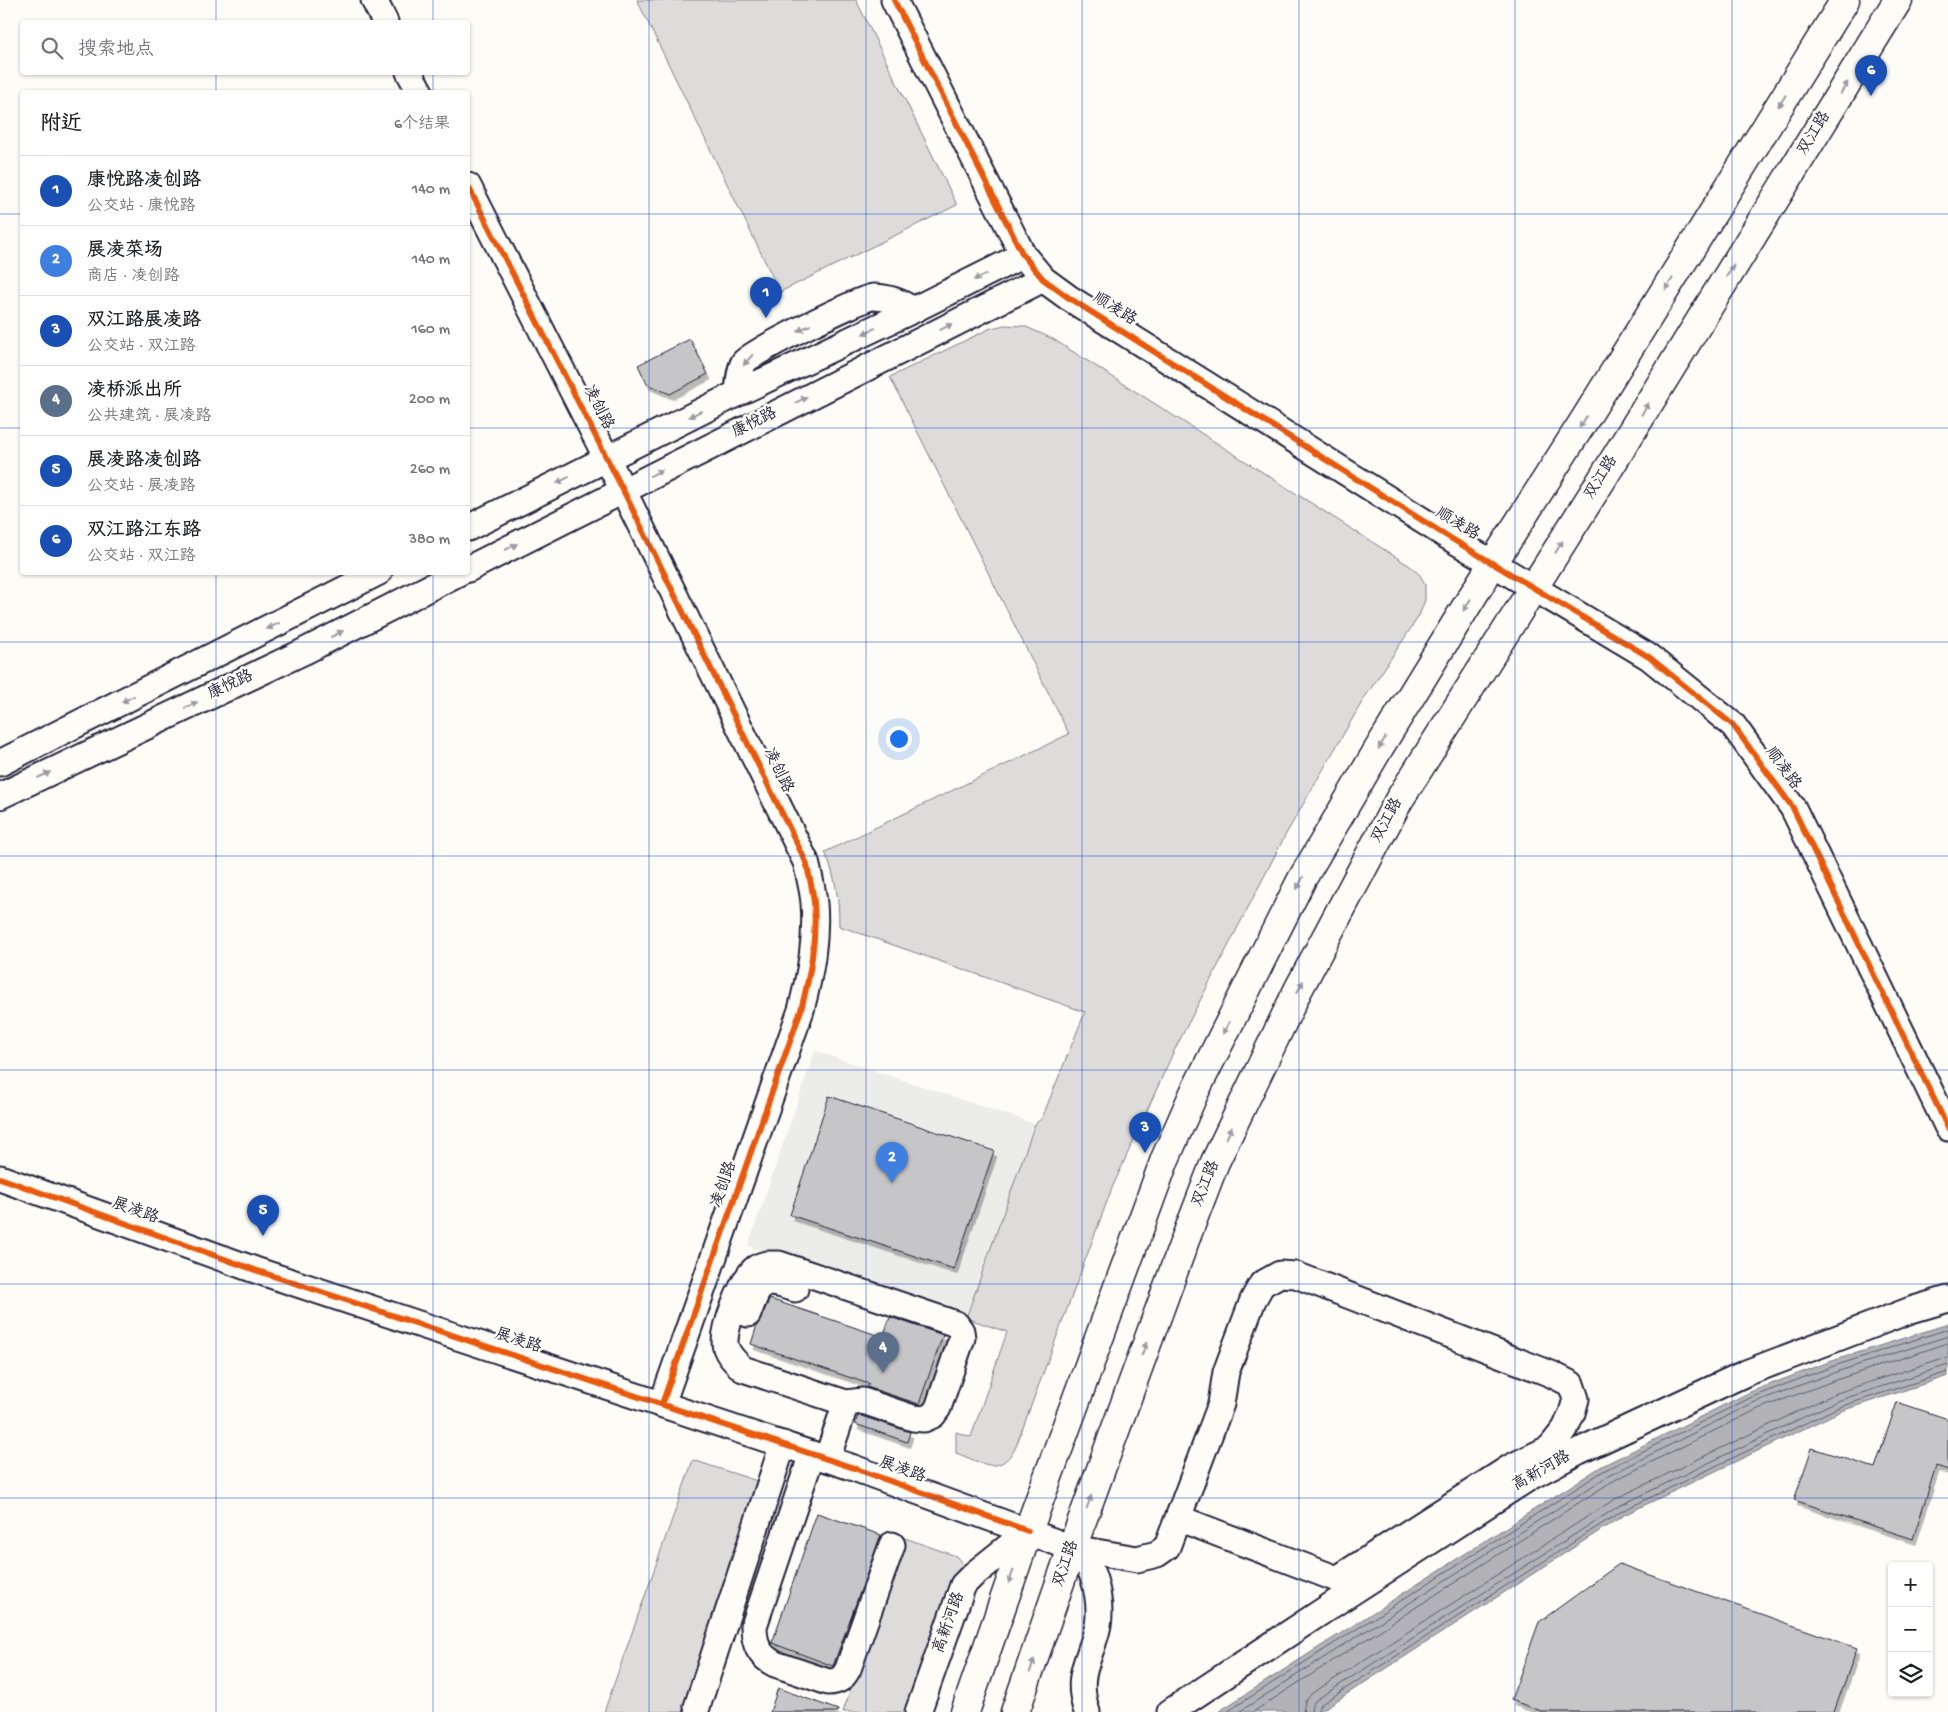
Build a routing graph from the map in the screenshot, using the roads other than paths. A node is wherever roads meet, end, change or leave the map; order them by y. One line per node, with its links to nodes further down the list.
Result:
1 (374, 0): 5 (street)
2 (894, 0): 9 (street, 顺凌路)
3 (1845, 0): 14 (main road, one-way to 14)
4 (1898, 0): 18 (main road, 双江路, one-way to 4)
5 (384, 20)
6 (412, 75): 7 (street)
7 (419, 90)
8 (470, 190): 11 (street, 凌创路)
9 (1023, 255): 10 (street, 顺凌路); 11 (street, one-way to 11)
10 (1043, 279): 12 (street, 康悦路, one-way to 10); 14 (street, 顺凌路)
11 (607, 458): 12 (street, 凌创路); 13 (street, one-way to 13)
12 (623, 490): 15 (street, 康悦路, one-way to 12); 27 (street, 凌创路)
13 (470, 527)
14 (1493, 563): 18 (street, 顺凌路); 31 (main road, one-way to 31)
15 (470, 568)
16 (373, 575): 19 (street, one-way to 19)
17 (454, 575): 20 (street, 康悦路, one-way to 17)
18 (1533, 588): 21 (street, 顺凌路); 33 (main road, 双江路, one-way to 18)
19 (0, 763)
20 (0, 796)
21 (1948, 1128)
22 (0, 1178): 27 (street, 展凌路)
23 (795, 1289): 25 (street)
24 (1948, 1299): 39 (street, 高新河路)
25 (733, 1359): 26 (street); 26 (street)
26 (846, 1403): 29 (street)
27 (662, 1404): 28 (street, 展凌路)
28 (783, 1444): 29 (street, 展凌路); 34 (street)
29 (819, 1456): 31 (street, 展凌路); 32 (street)
30 (1178, 1518): 30 (street, 展凌路); 33 (street, 展凌路)
31 (1028, 1531): 33 (street, 展凌路); 35 (street, 高新河路); 36 (main road, one-way to 36)
32 (892, 1544)
33 (1072, 1548): 37 (main road, 双江路, one-way to 33); 38 (street)
34 (697, 1708)
35 (918, 1712)
36 (965, 1712)
37 (1016, 1712)
38 (1086, 1712)
39 (1170, 1712)

